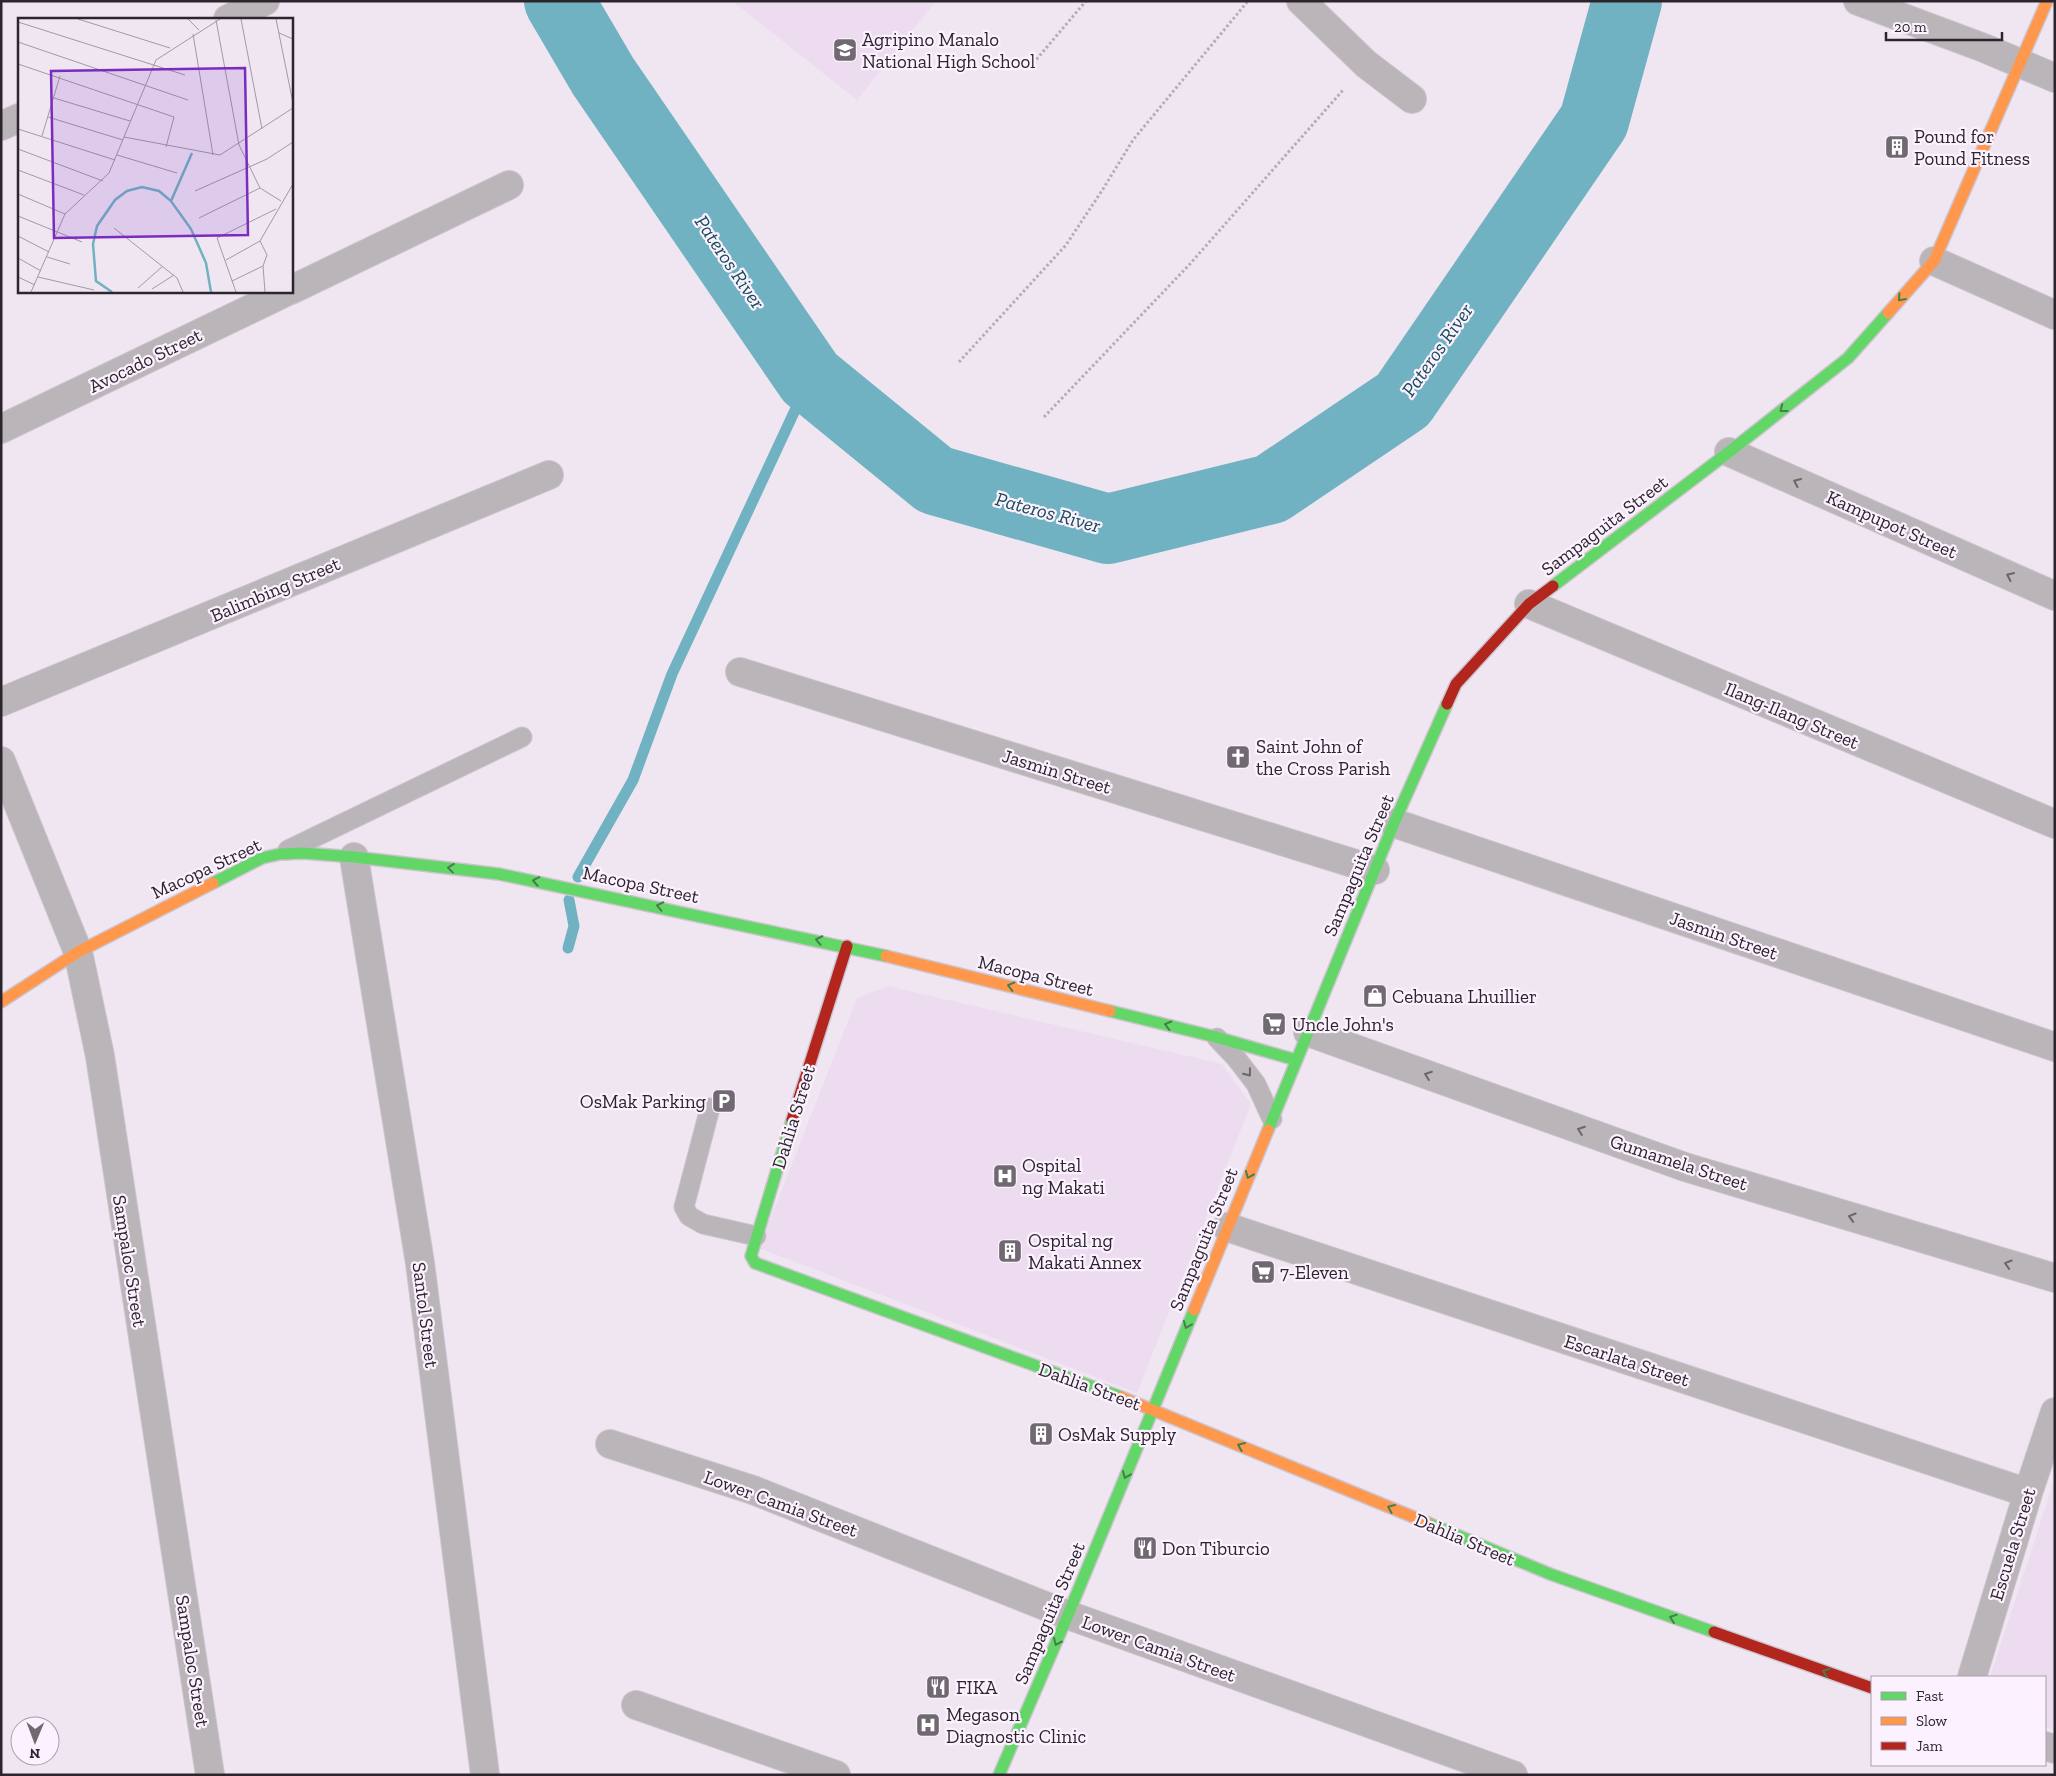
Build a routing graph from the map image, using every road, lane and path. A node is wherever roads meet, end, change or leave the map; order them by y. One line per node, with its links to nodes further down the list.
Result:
1 (265, 1): 7 (street)
2 (1086, 1): 10 (path)
3 (1248, 1): 20 (path)
4 (1301, 1): 9 (street)
5 (1858, 1): 8 (street)
6 (2047, 1): 8 (street, Sampaguita Street)
7 (230, 18)
8 (2020, 62): 11 (street); 16 (street, Sampaguita Street)
9 (1366, 64): 12 (street); 21 (path)
10 (1030, 66)
11 (2055, 78)
12 (1412, 99)
13 (18, 118): 14 (street)
14 (1, 126)
15 (509, 185): 17 (street, Avocado Street)
16 (1934, 261): 19 (street); 23 (street, Sampaguita Street, one-way to 23)
17 (292, 289)
18 (286, 292): 22 (street, Avocado Street)
19 (2055, 315)
20 (959, 362)
21 (1044, 417)
22 (1, 429)
23 (1729, 452): 25 (street, Kampupot Street, one-way to 23); 26 (street, Sampaguita Street)
24 (549, 475): 28 (street, Balimbing Street)
25 (2055, 596)
26 (1529, 604): 31 (street, Sampaguita Street); 32 (street, Ilang-Ilang Street)
27 (740, 672): 35 (street, Jasmin Street)
28 (1, 702)
29 (522, 737): 33 (lane)
30 (1, 761): 37 (street, Sampaloc Street)
31 (1394, 823): 35 (street, Sampaguita Street); 41 (street, Jasmin Street)
32 (2055, 824)
33 (280, 854): 34 (street, Macopa Street); 37 (street, Macopa Street)
34 (354, 857): 36 (street, Macopa Street, one-way to 34); 57 (street, Santol Street)
35 (1375, 870): 39 (street, Sampaguita Street)
36 (847, 946): 40 (street, Macopa Street, one-way to 36); 46 (street, Dahlia Street)
37 (78, 952): 38 (street, Macopa Street); 56 (street, Sampaloc Street)
38 (1, 1002)
39 (1308, 1032): 42 (street, Sampaguita Street); 47 (street, Gumamela Street, one-way to 39)
40 (1216, 1037): 42 (street, Macopa Street); 44 (lane, one-way to 44)
41 (2055, 1047)
42 (1296, 1060): 44 (street, Sampaguita Street)
43 (710, 1108): 46 (lane)
44 (1272, 1119): 45 (street, Sampaguita Street, one-way to 45)
45 (1227, 1227): 48 (street, Sampaguita Street, one-way to 48); 51 (street, Escarlata Street)
46 (756, 1236): 48 (street, Dahlia Street)
47 (2055, 1278)
48 (1153, 1409): 52 (street, Sampaguita Street, one-way to 52); 54 (street, Dahlia Street, one-way to 48)
49 (2055, 1412): 51 (street, Escuela Street)
50 (610, 1444): 52 (street, Lower Camia Street)
51 (2028, 1493): 53 (street, Escuela Street)
52 (1068, 1615): 59 (street, Sampaguita Street, one-way to 59); 60 (street, Lower Camia Street)
53 (1972, 1676)
54 (1871, 1688)
55 (636, 1705): 58 (street)
56 (210, 1775)
57 (485, 1775)
58 (836, 1775)
59 (998, 1775)
60 (1513, 1775)

